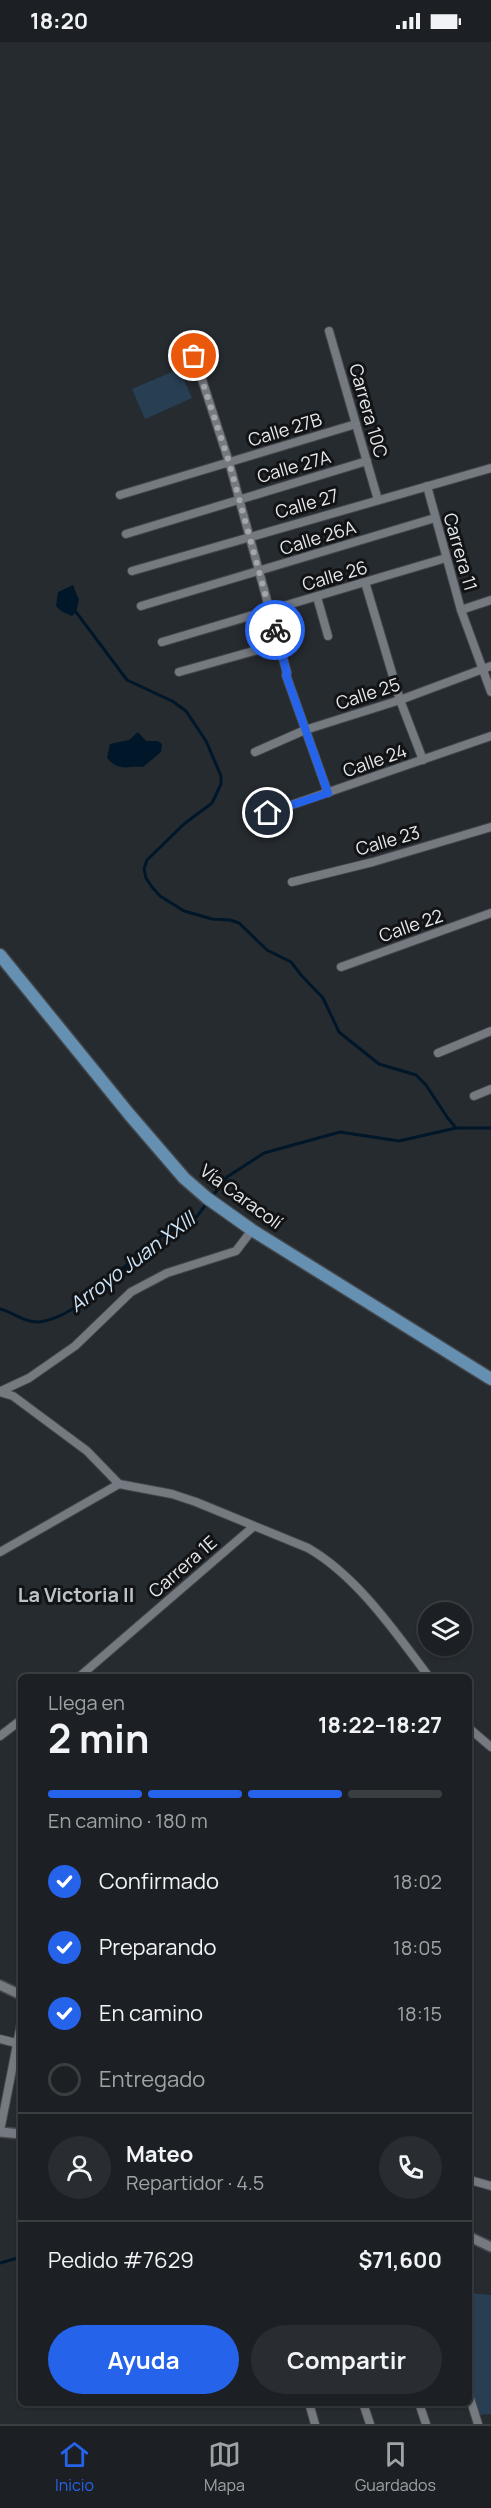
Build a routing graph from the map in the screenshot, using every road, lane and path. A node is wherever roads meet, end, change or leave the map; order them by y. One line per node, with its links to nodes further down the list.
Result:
1 (329, 331): 3 (street, Carrera 10C)
2 (194, 356): 5 (street)
3 (356, 424): 4 (street, Carrera 10C); 5 (street, Calle 27B)
4 (367, 461): 9 (street, Calle 27A); 10 (street, Carrera 10C)
5 (229, 462): 8 (street, Calle 27B); 9 (street)
6 (491, 468): 7 (street, Calle 27)
7 (427, 486): 10 (street, Calle 27); 11 (street, Carrera 11)
8 (120, 495)
9 (239, 499): 12 (street, Calle 27A); 13 (street)
10 (378, 500): 13 (street, Calle 27)
11 (435, 518): 14 (street, Carrera 11); 16 (street, Calle 26A)
12 (126, 534)
13 (250, 536): 15 (street, Calle 27); 16 (street)
14 (446, 558): 17 (street, Calle 26); 22 (street, Carrera 11)
15 (132, 571)
16 (259, 571): 20 (street, Calle 26A); 21 (street)
17 (364, 582): 18 (street, Calle 26); 30 (street)
18 (317, 597): 21 (street, Calle 26); 23 (street)
19 (491, 600): 22 (street)
20 (141, 606)
21 (270, 609): 24 (street, Calle 26); 25 (street)
22 (461, 610): 27 (street, Carrera 11)
23 (328, 636)
24 (162, 642)
25 (279, 644): 28 (street); 31 (street)
26 (491, 666): 27 (street, Calle 25)
27 (482, 669): 29 (street, Carrera 11); 30 (street, Calle 25)
28 (179, 672)
29 (491, 692)
30 (400, 700): 31 (street, Calle 25); 34 (street)
31 (305, 730): 33 (street, Calle 25); 35 (street)
32 (491, 736): 34 (street, Calle 24)
33 (255, 752)
34 (423, 760): 35 (street, Calle 24)
35 (328, 793): 36 (street, Calle 24)
36 (268, 813)
37 (491, 827): 38 (street, Calle 23)
38 (292, 882)
39 (491, 914): 41 (street, Calle 22)
40 (0, 955): 46 (main road, Vía Caracolí)
41 (341, 967)
42 (491, 1031): 43 (street)
43 (438, 1053)
44 (491, 1090): 45 (street)
45 (474, 1096)
46 (252, 1230): 47 (main road, Vía Caracolí); 48 (street)
47 (491, 1379)
48 (0, 1392): 49 (street)
49 (119, 1484): 50 (street); 51 (street)
50 (254, 1527): 52 (street, Carrera 1E); 53 (street)
51 (0, 1552)
52 (82, 1674)
53 (427, 1674)
54 (18, 1722): 56 (street)
55 (472, 1731): 57 (street)
56 (0, 1736)
57 (491, 1747)
58 (0, 1985): 59 (street)
59 (18, 1994)
60 (18, 2035): 62 (street)
61 (0, 2039): 62 (street)
62 (16, 2043): 63 (street)
63 (0, 2132): 64 (street)
64 (18, 2134)
65 (472, 2181): 66 (street)
66 (491, 2186)
67 (472, 2239): 68 (street)
68 (491, 2247)
69 (472, 2404): 76 (street)
70 (310, 2406): 73 (street)
71 (364, 2406): 74 (street)
72 (420, 2406): 75 (street)
73 (315, 2424)
74 (370, 2424)
75 (426, 2424)
76 (478, 2424)

